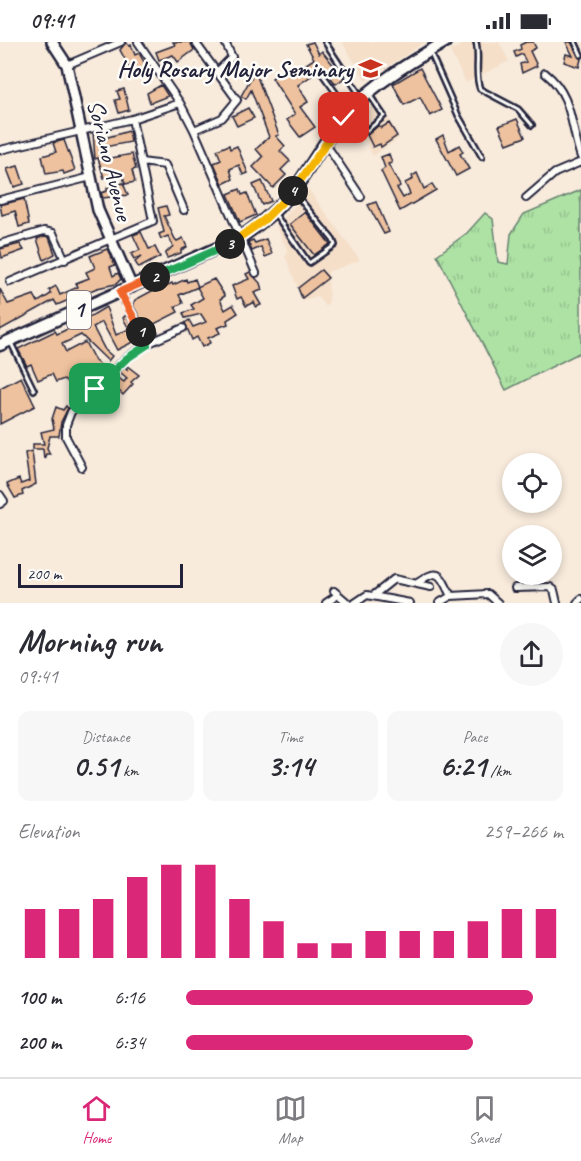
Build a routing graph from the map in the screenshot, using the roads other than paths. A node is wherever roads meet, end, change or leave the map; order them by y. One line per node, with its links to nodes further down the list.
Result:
1 (52, 42): 12 (street, Soriano Avenue)
2 (121, 42): 12 (street)
3 (138, 42): 17 (street)
4 (195, 42): 13 (street)
5 (225, 42): 13 (street)
6 (325, 42): 16 (lane)
7 (446, 42): 10 (main road, 1)
8 (476, 42): 20 (lane)
9 (575, 42): 11 (lane)
10 (429, 51): 16 (main road, 1); 25 (lane)
11 (581, 55)
12 (67, 65): 21 (street, Soriano Avenue)
13 (217, 72): 22 (street)
14 (544, 73): 26 (street)
15 (323, 75): 18 (lane)
16 (366, 96): 18 (main road, 1); 18 (lane)
17 (180, 103): 19 (street); 22 (street)
18 (350, 111): 23 (main road, 1)
19 (132, 119): 21 (street); 27 (street)
20 (532, 126)
21 (81, 130): 24 (street); 29 (street, Soriano Avenue)
22 (195, 130): 36 (street)
23 (325, 143): 30 (main road, 1); 31 (street)
24 (0, 150)
25 (482, 157)
26 (581, 157)
27 (141, 162): 34 (street); 37 (street)
28 (581, 162): 32 (street)
29 (91, 177): 33 (street); 37 (street, Soriano Avenue)
30 (293, 191): 35 (main road, 1); 35 (lane)
31 (361, 197)
32 (526, 198)
33 (0, 200)
34 (184, 210)
35 (274, 211): 36 (main road, 1)
36 (240, 238): 40 (street); 42 (main road, 1)
37 (110, 240): 39 (street); 42 (street, Soriano Avenue)
38 (0, 244): 39 (street)
39 (65, 260): 41 (street)
40 (256, 273)
41 (10, 282)
42 (132, 287): 43 (main road, 1)
43 (120, 292): 45 (main road, 1); 46 (street)
44 (183, 328): 46 (street)
45 (5, 343): 47 (lane)
46 (147, 345): 48 (street)
47 (34, 390)
48 (82, 467)
49 (418, 582): 50 (street); 52 (street); 53 (street)
50 (431, 587)
51 (516, 588): 61 (street)
52 (374, 595): 57 (street); 58 (street)
53 (450, 596): 59 (street); 60 (street)
54 (581, 599): 62 (street)
55 (326, 603): 56 (street)
56 (348, 603)
57 (355, 603)
58 (410, 603)
59 (439, 603)
60 (498, 603)
61 (557, 603)
62 (577, 603)

